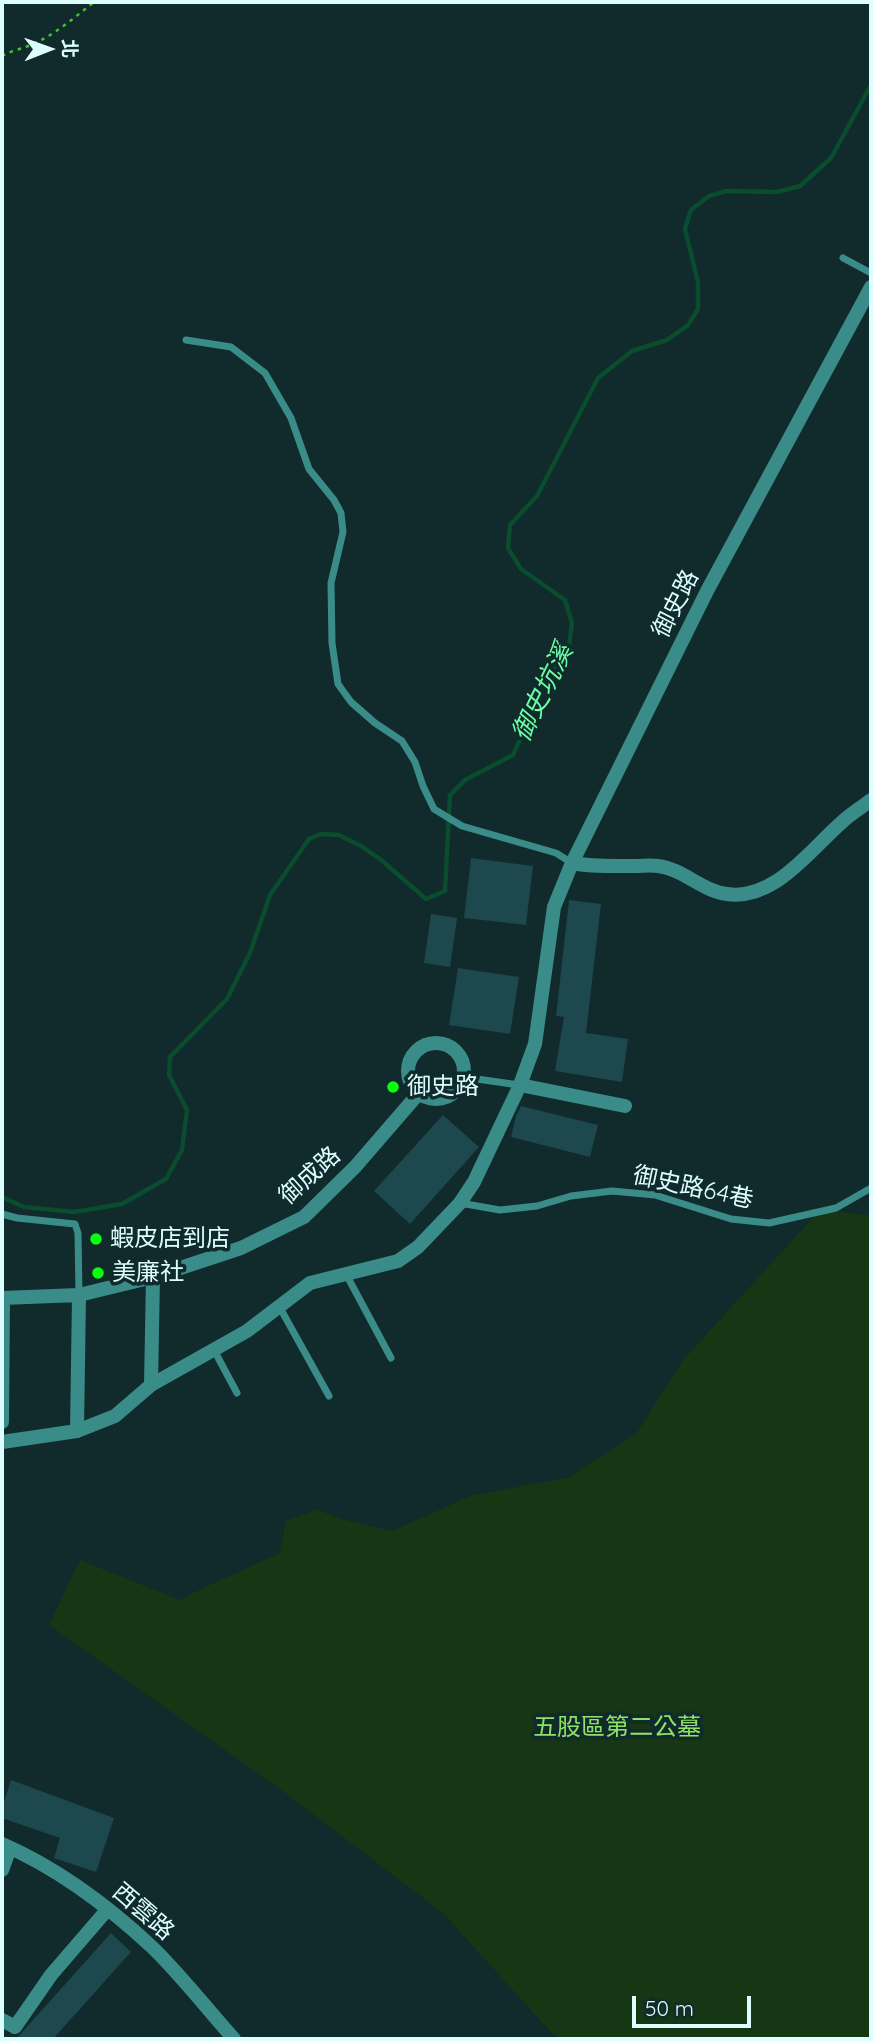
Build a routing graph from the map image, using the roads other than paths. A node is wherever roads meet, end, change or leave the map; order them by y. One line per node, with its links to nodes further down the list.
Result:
1 (843, 258): 2 (lane)
2 (871, 273)
3 (871, 287): 6 (street, 御史路)
4 (186, 340): 6 (lane)
5 (871, 800): 6 (street)
6 (572, 863): 8 (street, 御史路)
7 (463, 1077): 8 (lane); 9 (street); 9 (street)
8 (520, 1085): 10 (street); 12 (street, 御史路)
9 (419, 1093): 15 (street, 御成路)
10 (625, 1106)
11 (871, 1188): 12 (lane, 御史路64巷)
12 (460, 1203): 14 (street, 御史路)
13 (2, 1214): 16 (lane)
14 (346, 1274): 18 (street, 御史路); 20 (lane)
15 (153, 1277): 16 (street, 御成路); 21 (street)
16 (79, 1294): 17 (street, 御成路); 25 (street)
17 (2, 1298): 24 (street)
18 (279, 1306): 19 (street, 御史路); 23 (lane)
19 (214, 1350): 21 (street, 御史路); 22 (lane)
20 (391, 1358)
21 (151, 1385): 25 (street, 御史路)
22 (237, 1393)
23 (329, 1396)
24 (2, 1422)
25 (76, 1431): 26 (street, 御史路)
26 (2, 1443)
27 (6, 1846): 28 (street); 29 (street, 西雲路)
28 (2, 1870)
29 (107, 1910): 30 (street); 31 (street, 西雲路)
30 (2, 2020)
31 (234, 2039)

